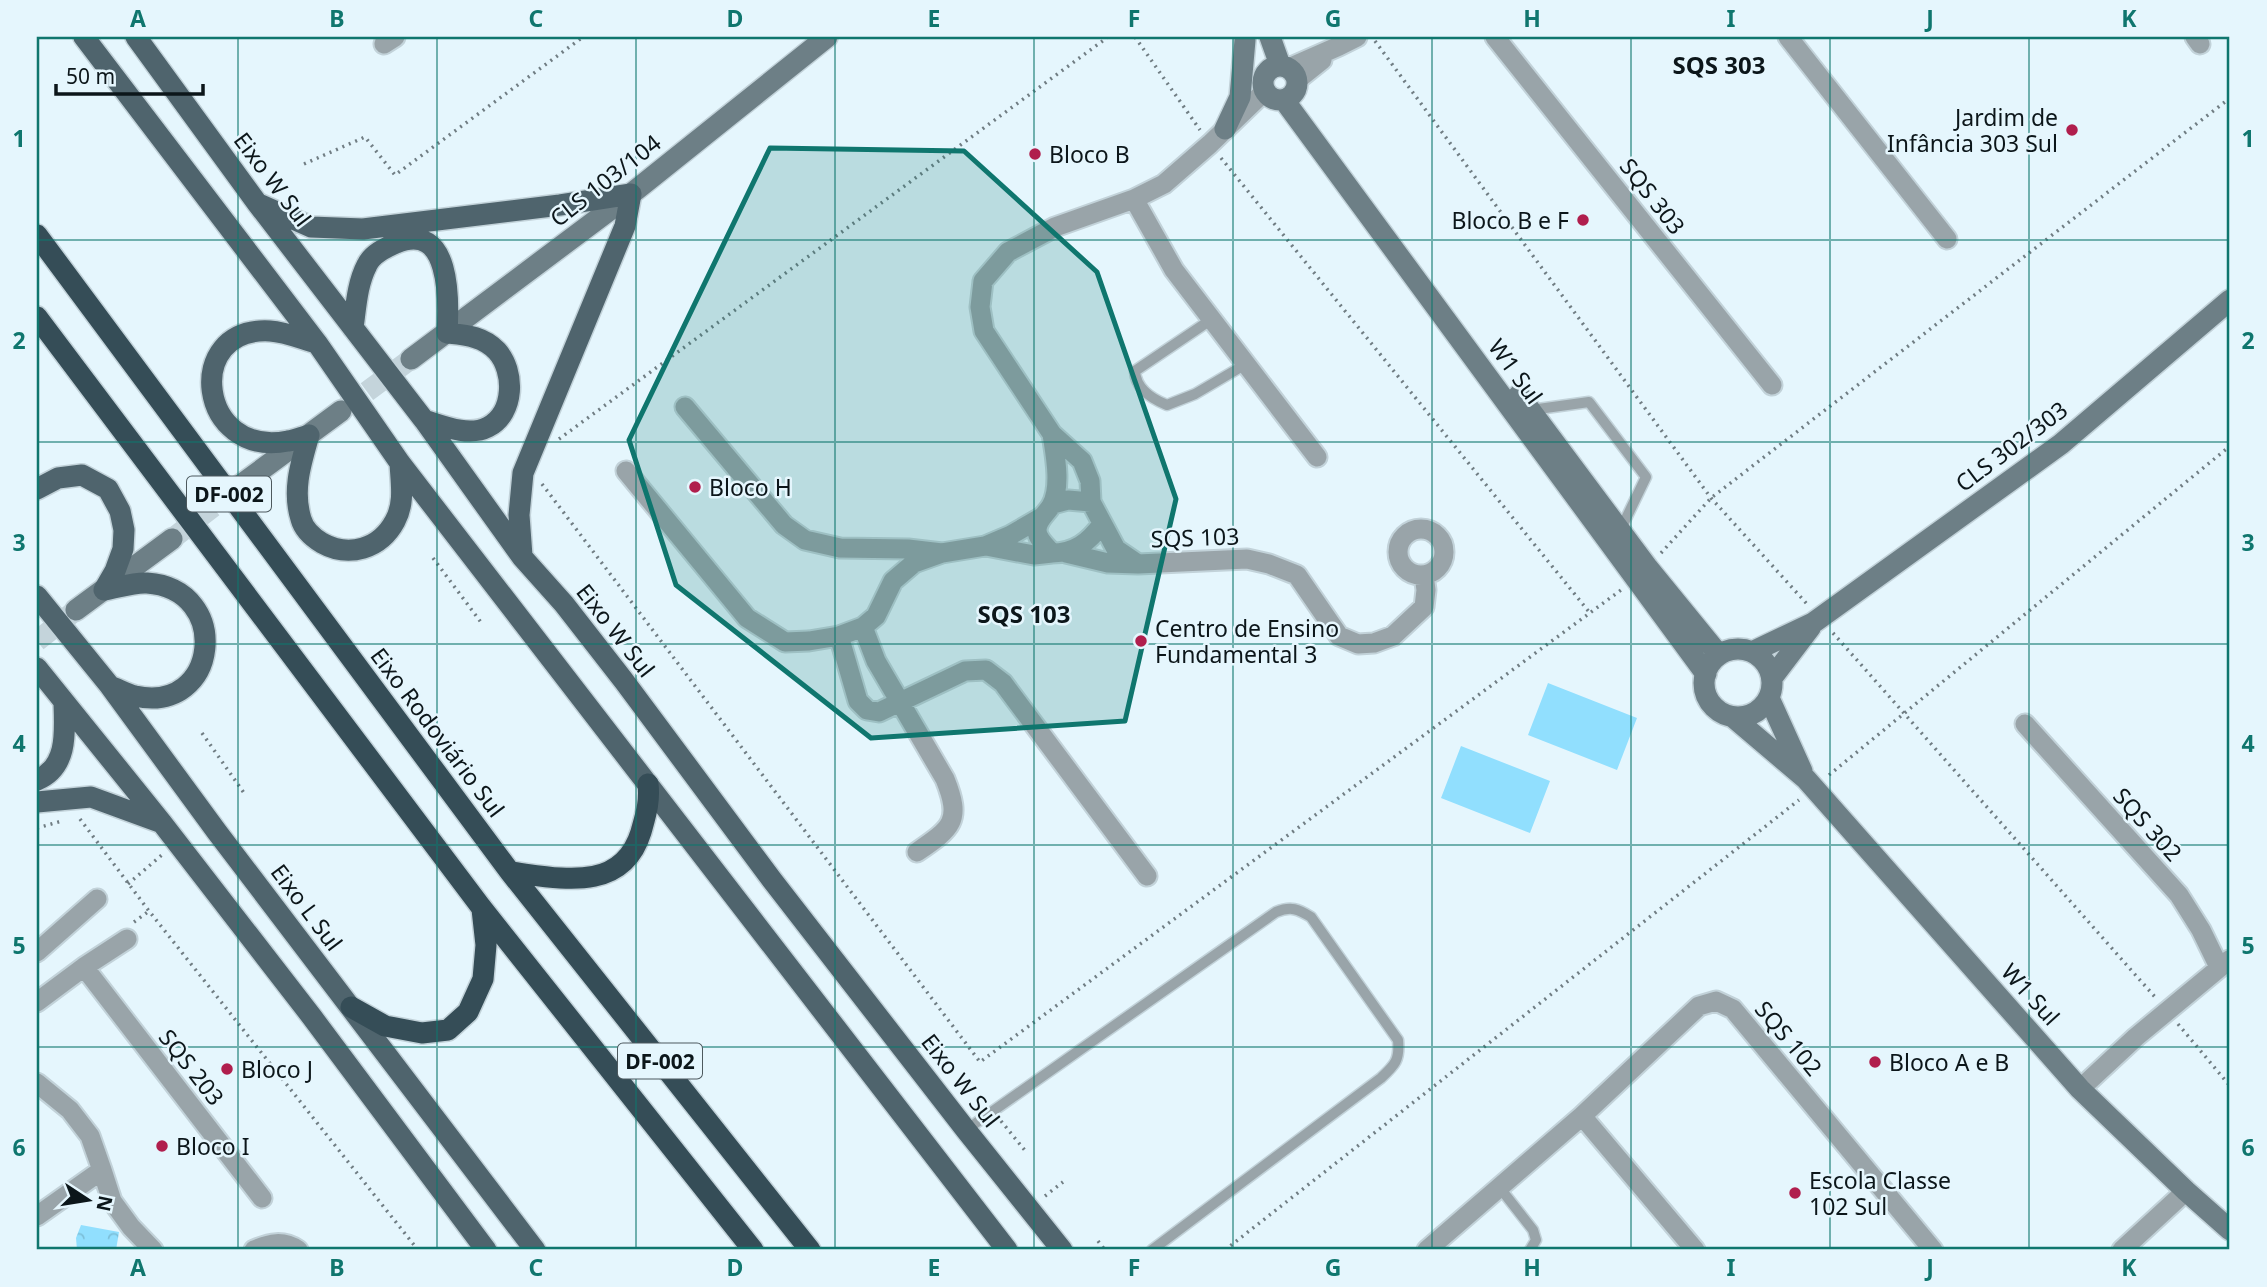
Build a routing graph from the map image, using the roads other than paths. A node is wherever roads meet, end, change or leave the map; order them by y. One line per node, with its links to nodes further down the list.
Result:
1 (84, 37): 21 (main road)
2 (136, 37): 13 (main road, Eixo W Sul)
3 (827, 37): 11 (street, CLS 103/104)
4 (1270, 37): 9 (street, W1 Sul)
5 (1357, 37): 9 (street)
6 (1495, 37): 24 (street, SQS 303)
7 (1788, 37): 15 (street)
8 (1244, 38): 9 (street, W1 Sul); 10 (street)
9 (1281, 84): 10 (street, SQS 103); 27 (street, W1 Sul)
10 (1225, 129): 12 (street, SQS 103)
11 (631, 194): 13 (main road); 20 (street, CLS 103/104); 45 (main road)
12 (1134, 199): 18 (street); 29 (street, SQS 103)
13 (257, 203): 19 (main road, Eixo W Sul)
14 (37, 235): 72 (highway, Eixo Rodoviário Sul / DF-002)
15 (1947, 239)
16 (2230, 300): 53 (street, CLS 302/303)
17 (37, 317): 75 (highway, DF-002)
18 (1212, 319): 23 (street); 23 (lane)
19 (353, 328): 20 (main road); 28 (main road, Eixo W Sul)
20 (447, 333): 22 (street, CLS 103/104); 28 (main road)
21 (317, 343): 30 (main road); 32 (main road)
22 (411, 359)
23 (1246, 364): 31 (street)
24 (1772, 385)
25 (685, 407): 42 (street, SQS 103)
26 (341, 411): 30 (street)
27 (1522, 411): 40 (street, W1 Sul); 40 (lane)
28 (424, 420): 45 (main road, Eixo W Sul)
29 (1052, 434): 36 (street, SQS 103); 37 (street, SQS 103)
30 (309, 435): 32 (main road); 34 (street)
31 (1317, 457)
32 (400, 463): 67 (main road)
33 (626, 471): 55 (street)
34 (242, 484)
35 (37, 489): 50 (main road)
36 (1091, 502): 37 (street, SQS 103); 38 (street, SQS 103)
37 (1047, 511): 41 (street, SQS 103); 44 (street, SQS 103)
38 (1102, 524): 44 (street); 46 (street, SQS 103)
39 (172, 539): 50 (street)
40 (1616, 539): 47 (street, W1 Sul)
41 (985, 545): 43 (street, SQS 103); 44 (street, SQS 103)
42 (875, 549): 43 (street, SQS 103); 49 (street)
43 (942, 553): 49 (street, SQS 103)
44 (1059, 553): 46 (street, SQS 103)
45 (522, 556): 85 (main road, Eixo W Sul)
46 (1138, 564): 48 (street, SQS 103)
47 (1642, 573): 57 (street, W1 Sul); 59 (street, W1 Sul)
48 (1424, 575)
49 (893, 581): 54 (street, SQS 103)
50 (104, 590): 52 (street); 60 (main road)
51 (37, 596): 60 (main road, Eixo L Sul)
52 (76, 610)
53 (1817, 621): 56 (street, CLS 302/303); 61 (street, CLS 302/303)
54 (863, 627): 55 (street); 62 (street)
55 (839, 636): 62 (street)
56 (1752, 652): 57 (street); 61 (street)
57 (1719, 655): 59 (street)
58 (37, 668): 63 (main road)
59 (1706, 674): 64 (street)
60 (110, 686): 81 (main road, Eixo L Sul)
61 (1770, 688): 64 (street); 68 (street, W1 Sul)
62 (901, 703): 71 (street); 73 (street)
63 (64, 704): 66 (main road); 70 (main road)
64 (1733, 717): 68 (street, W1 Sul)
65 (2025, 724): 78 (street, SQS 302)
66 (37, 780)
67 (648, 784): 72 (highway); 99 (main road)
68 (1810, 784): 83 (street, W1 Sul)
69 (37, 802): 70 (main road)
70 (162, 823): 95 (main road)
71 (917, 852)
72 (510, 872): 98 (highway, Eixo Rodoviário Sul / DF-002)
73 (1147, 876)
74 (97, 899): 77 (street)
75 (481, 907): 81 (highway); 97 (highway, DF-002)
76 (130, 931): 79 (street)
77 (37, 952)
78 (2225, 963): 83 (street, SQS 302)
79 (84, 967): 80 (street); 89 (street, SQS 203)
80 (37, 1002)
81 (351, 1007): 96 (main road, Eixo L Sul)
82 (37, 1083): 86 (street)
83 (2080, 1088): 88 (street, W1 Sul)
84 (1582, 1116): 87 (street, SQS 102); 104 (street); 105 (street, SQS 102)
85 (966, 1130): 100 (main road, Eixo W Sul); 101 (lane)
86 (102, 1170): 90 (street); 92 (street)
87 (1500, 1188): 102 (street, SQS 102); 103 (lane)
88 (2186, 1191): 91 (street, W1 Sul); 106 (street)
89 (262, 1198)
90 (37, 1216)
91 (2230, 1230)
92 (153, 1250)
93 (254, 1250): 94 (street)
94 (298, 1250)
95 (486, 1250)
96 (535, 1250)
97 (753, 1250)
98 (810, 1250)
99 (1007, 1250)
100 (1062, 1250)
101 (1152, 1250)
102 (1427, 1250)
103 (1530, 1250)
104 (1695, 1250)
105 (1933, 1250)
106 (2122, 1250)

